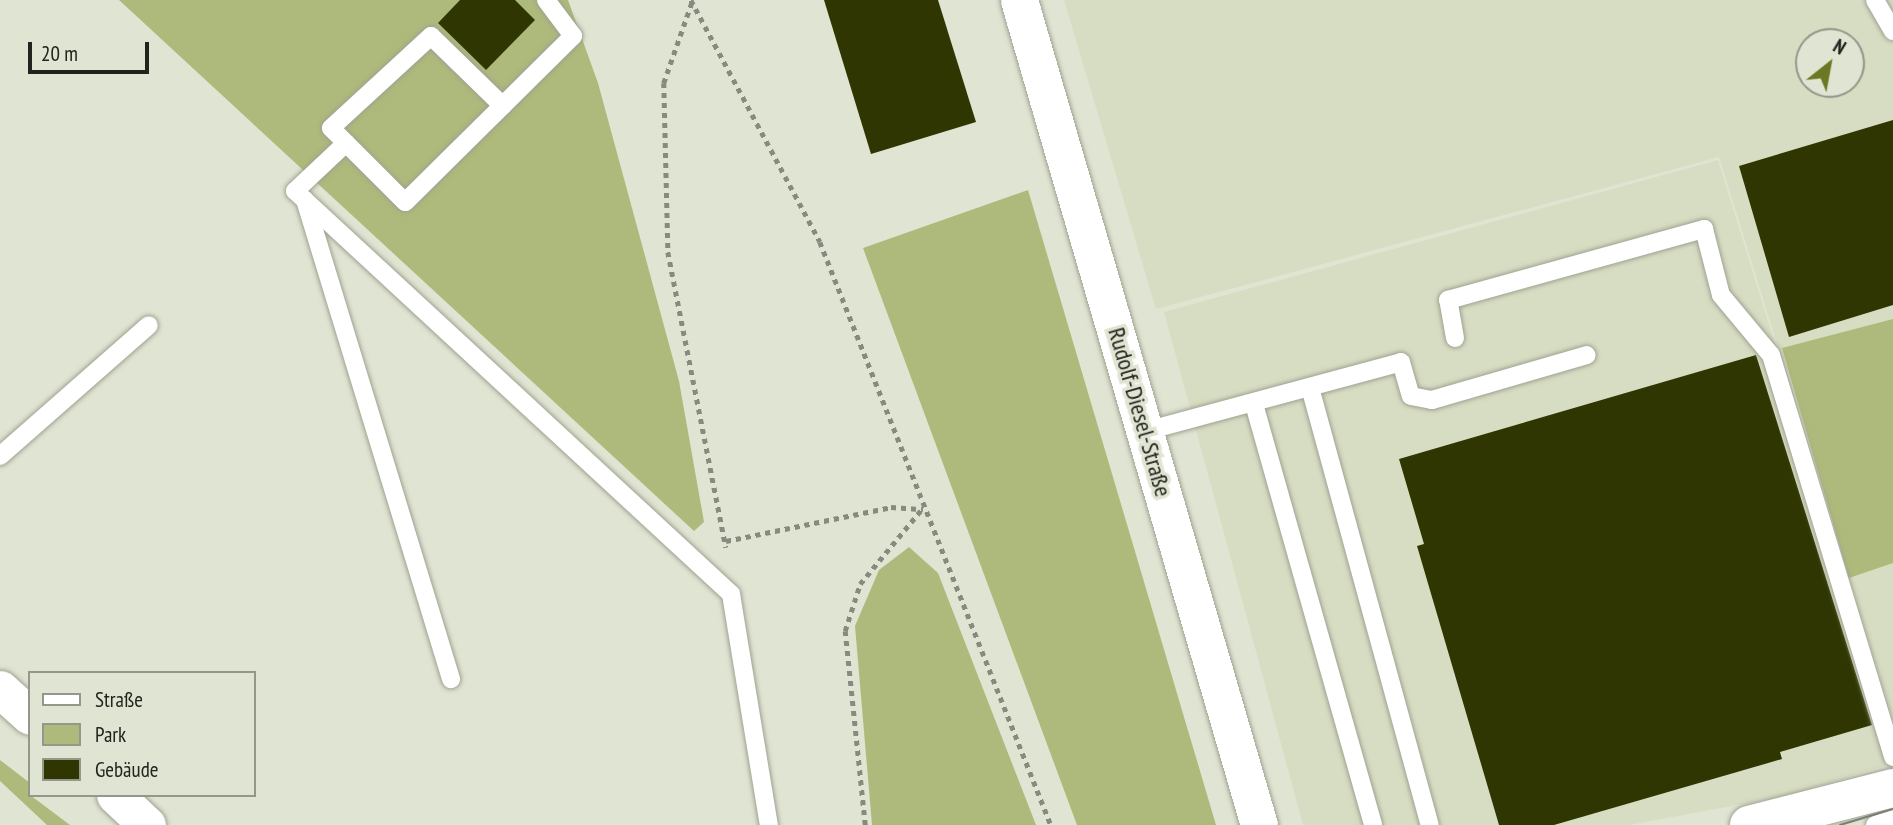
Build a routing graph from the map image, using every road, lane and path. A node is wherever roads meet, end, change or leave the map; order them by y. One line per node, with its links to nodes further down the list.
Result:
1 (546, 0): 6 (lane)
2 (1018, 0): 14 (street, Rudolf-Diesel-Straße)
3 (1875, 0): 5 (lane)
4 (691, 1): 16 (path); 17 (path)
5 (1893, 31)
6 (503, 106): 7 (lane); 7 (lane)
7 (346, 143): 8 (lane)
8 (305, 200): 18 (lane); 19 (lane)
9 (149, 325): 15 (lane)
10 (1455, 338): 22 (lane)
11 (1587, 355): 12 (lane)
12 (1311, 391): 13 (lane); 32 (lane)
13 (1254, 404): 14 (lane); 31 (lane)
14 (1146, 431): 30 (street, Rudolf-Diesel-Straße)
15 (0, 456)
16 (924, 509): 17 (path); 28 (path); 29 (path)
17 (726, 541): 18 (path)
18 (731, 594): 27 (lane)
19 (452, 679)
20 (0, 689): 21 (street)
21 (28, 714)
22 (1893, 757)
23 (1893, 788): 33 (street)
24 (117, 797): 26 (street)
25 (1893, 819): 34 (lane)
26 (146, 825)
27 (769, 825)
28 (865, 825)
29 (1051, 825)
30 (1259, 825)
31 (1373, 825)
32 (1430, 825)
33 (1749, 825)
34 (1875, 825)

